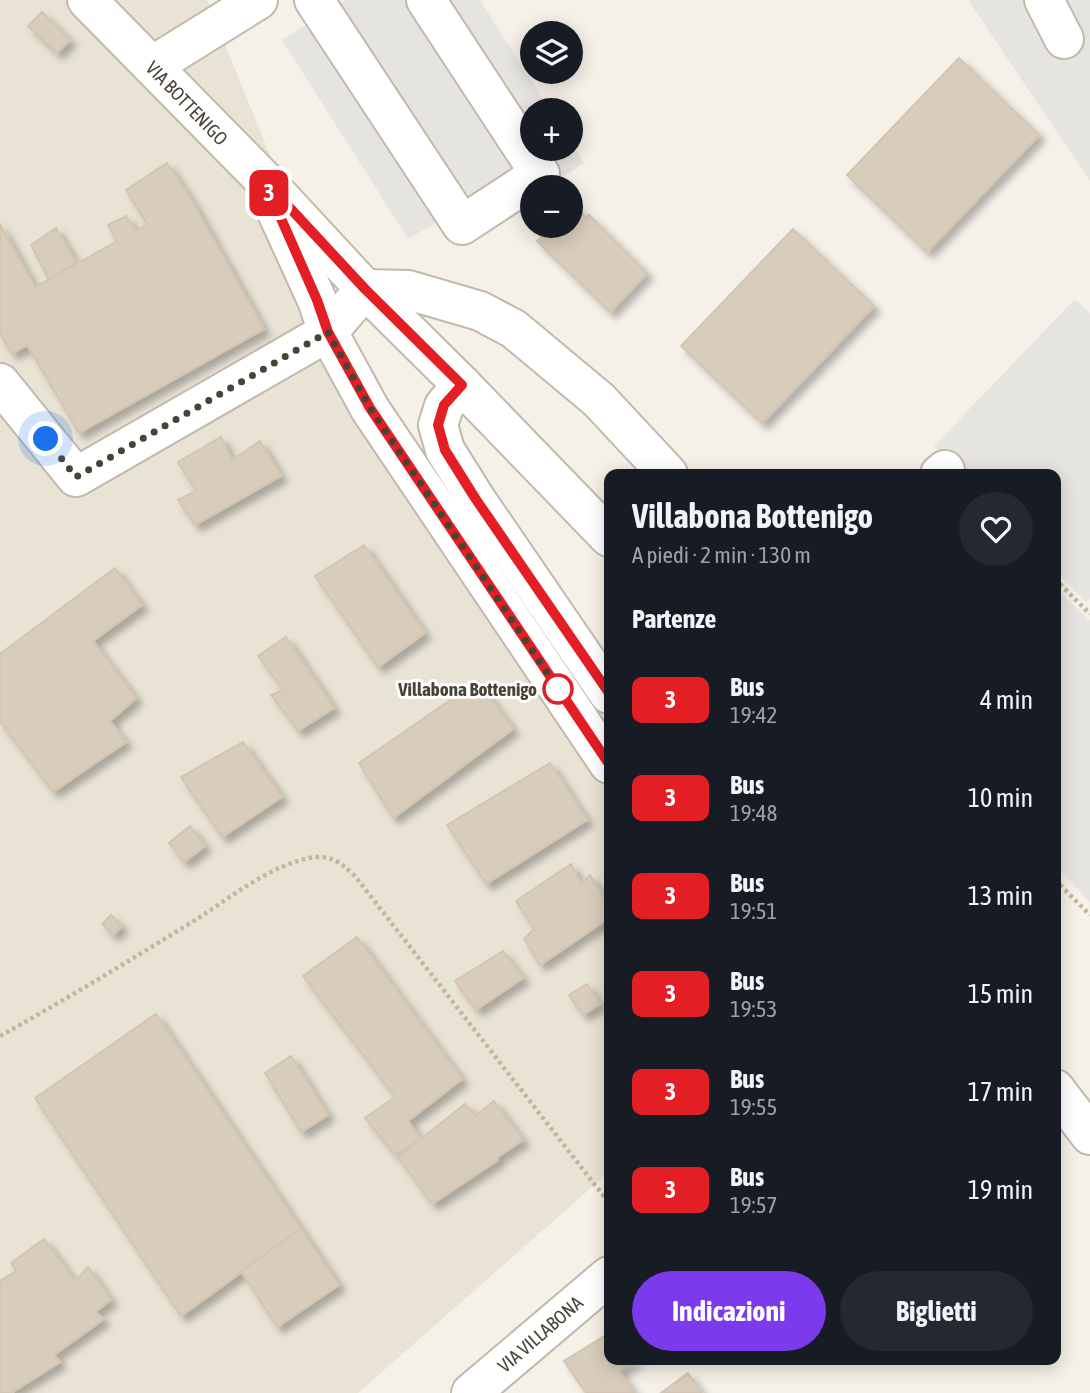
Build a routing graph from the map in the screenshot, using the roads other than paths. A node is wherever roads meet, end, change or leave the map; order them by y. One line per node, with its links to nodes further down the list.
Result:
1 (87, 0): 7 (street, VIA BOTTENIGO)
2 (258, 0): 7 (street)
3 (314, 0): 4 (street)
4 (426, 0)
5 (1045, 0): 6 (street)
6 (1064, 38)
7 (152, 66): 8 (street, VIA BOTTENIGO)
8 (264, 180): 9 (street, VIA BOTTENIGO); 10 (street)
9 (365, 289): 10 (street); 12 (street, VIA BOTTENIGO); 13 (street)
10 (328, 332): 11 (street); 16 (street)
11 (0, 383)
12 (462, 385): 14 (street, VIA BOTTENIGO); 15 (street)
13 (662, 469)
14 (604, 532)
15 (604, 687)
16 (604, 757)
17 (1061, 1097): 18 (street)
18 (1090, 1135)
19 (604, 1280): 20 (street, VIA VILLABONA)
20 (471, 1393)

